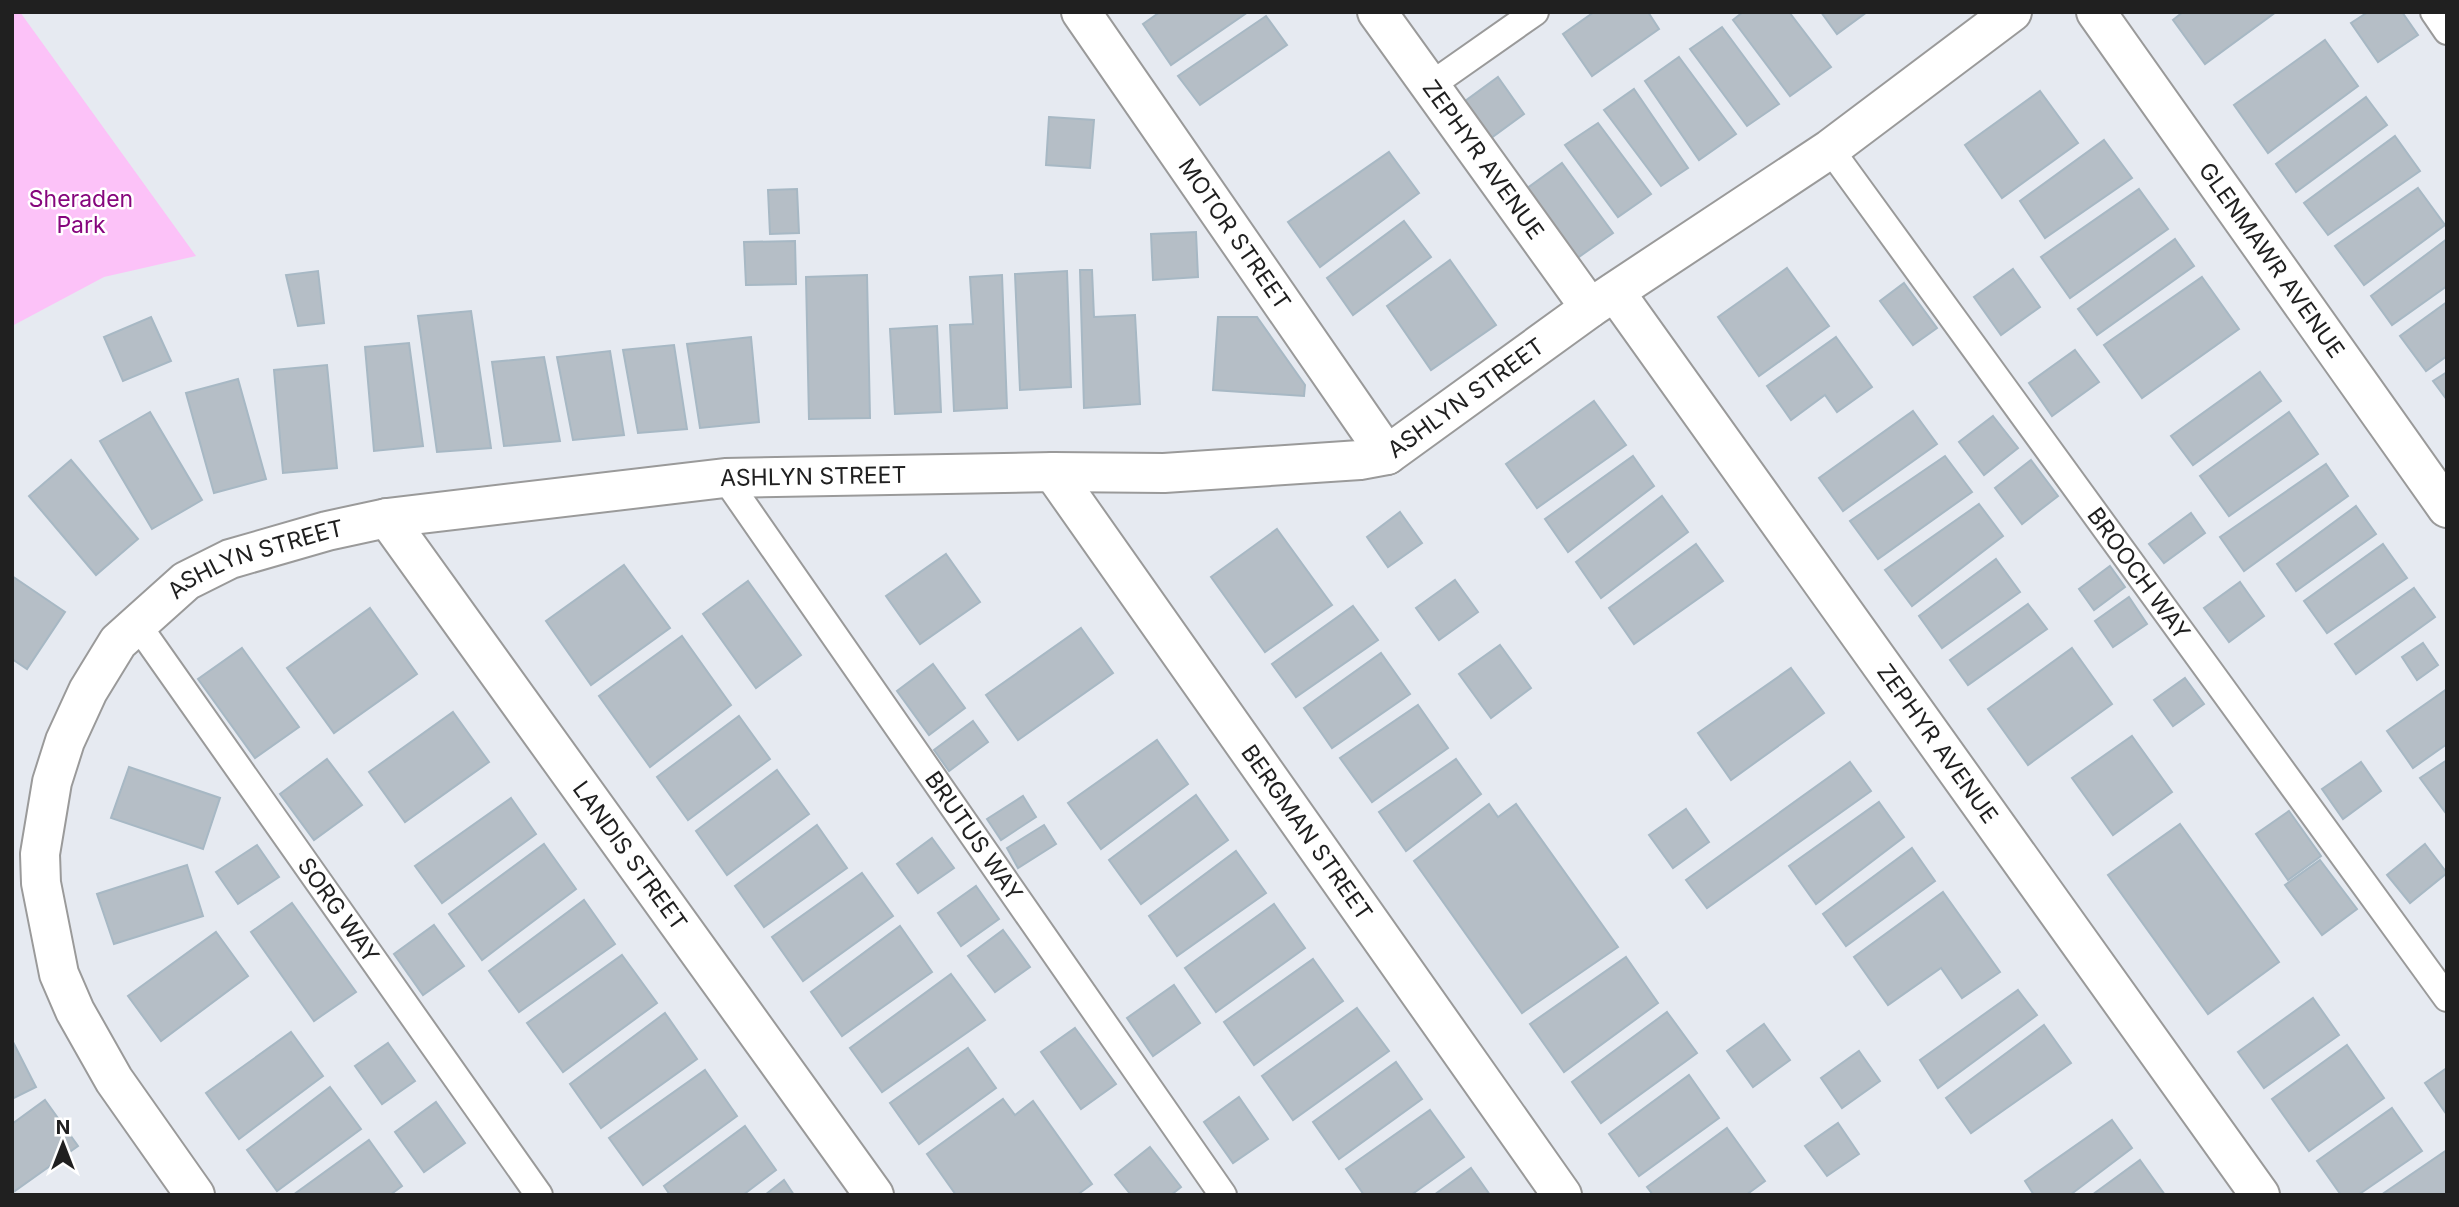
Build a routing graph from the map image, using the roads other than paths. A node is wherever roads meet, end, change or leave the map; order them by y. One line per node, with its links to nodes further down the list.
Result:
1 (1081, 12): 11 (street, MOTOR STREET)
2 (1377, 12): 8 (street, ZEPHYR AVENUE)
3 (1535, 12): 8 (lane)
4 (2012, 12): 9 (street, ASHLYN STREET)
5 (2096, 12): 14 (street, GLENMAWR AVENUE)
6 (2434, 12): 7 (lane)
7 (2447, 31)
8 (1431, 85): 10 (street, ZEPHYR AVENUE)
9 (1830, 149): 10 (street, ASHLYN STREET); 17 (lane, BROOCH WAY)
10 (1602, 300): 11 (street, ASHLYN STREET); 23 (street, ZEPHYR AVENUE)
11 (1387, 455): 12 (street, ASHLYN STREET)
12 (1053, 472): 13 (street, ASHLYN STREET); 22 (street, BERGMAN STREET)
13 (724, 478): 15 (street, ASHLYN STREET); 21 (lane, BRUTUS WAY)
14 (2447, 508)
15 (387, 518): 16 (street, ASHLYN STREET); 20 (street, LANDIS STREET)
16 (137, 624): 18 (street, ASHLYN STREET); 19 (lane, SORG WAY)
17 (2447, 998)
18 (195, 1195)
19 (539, 1195)
20 (874, 1195)
21 (1223, 1195)
22 (1562, 1195)
23 (2260, 1195)

